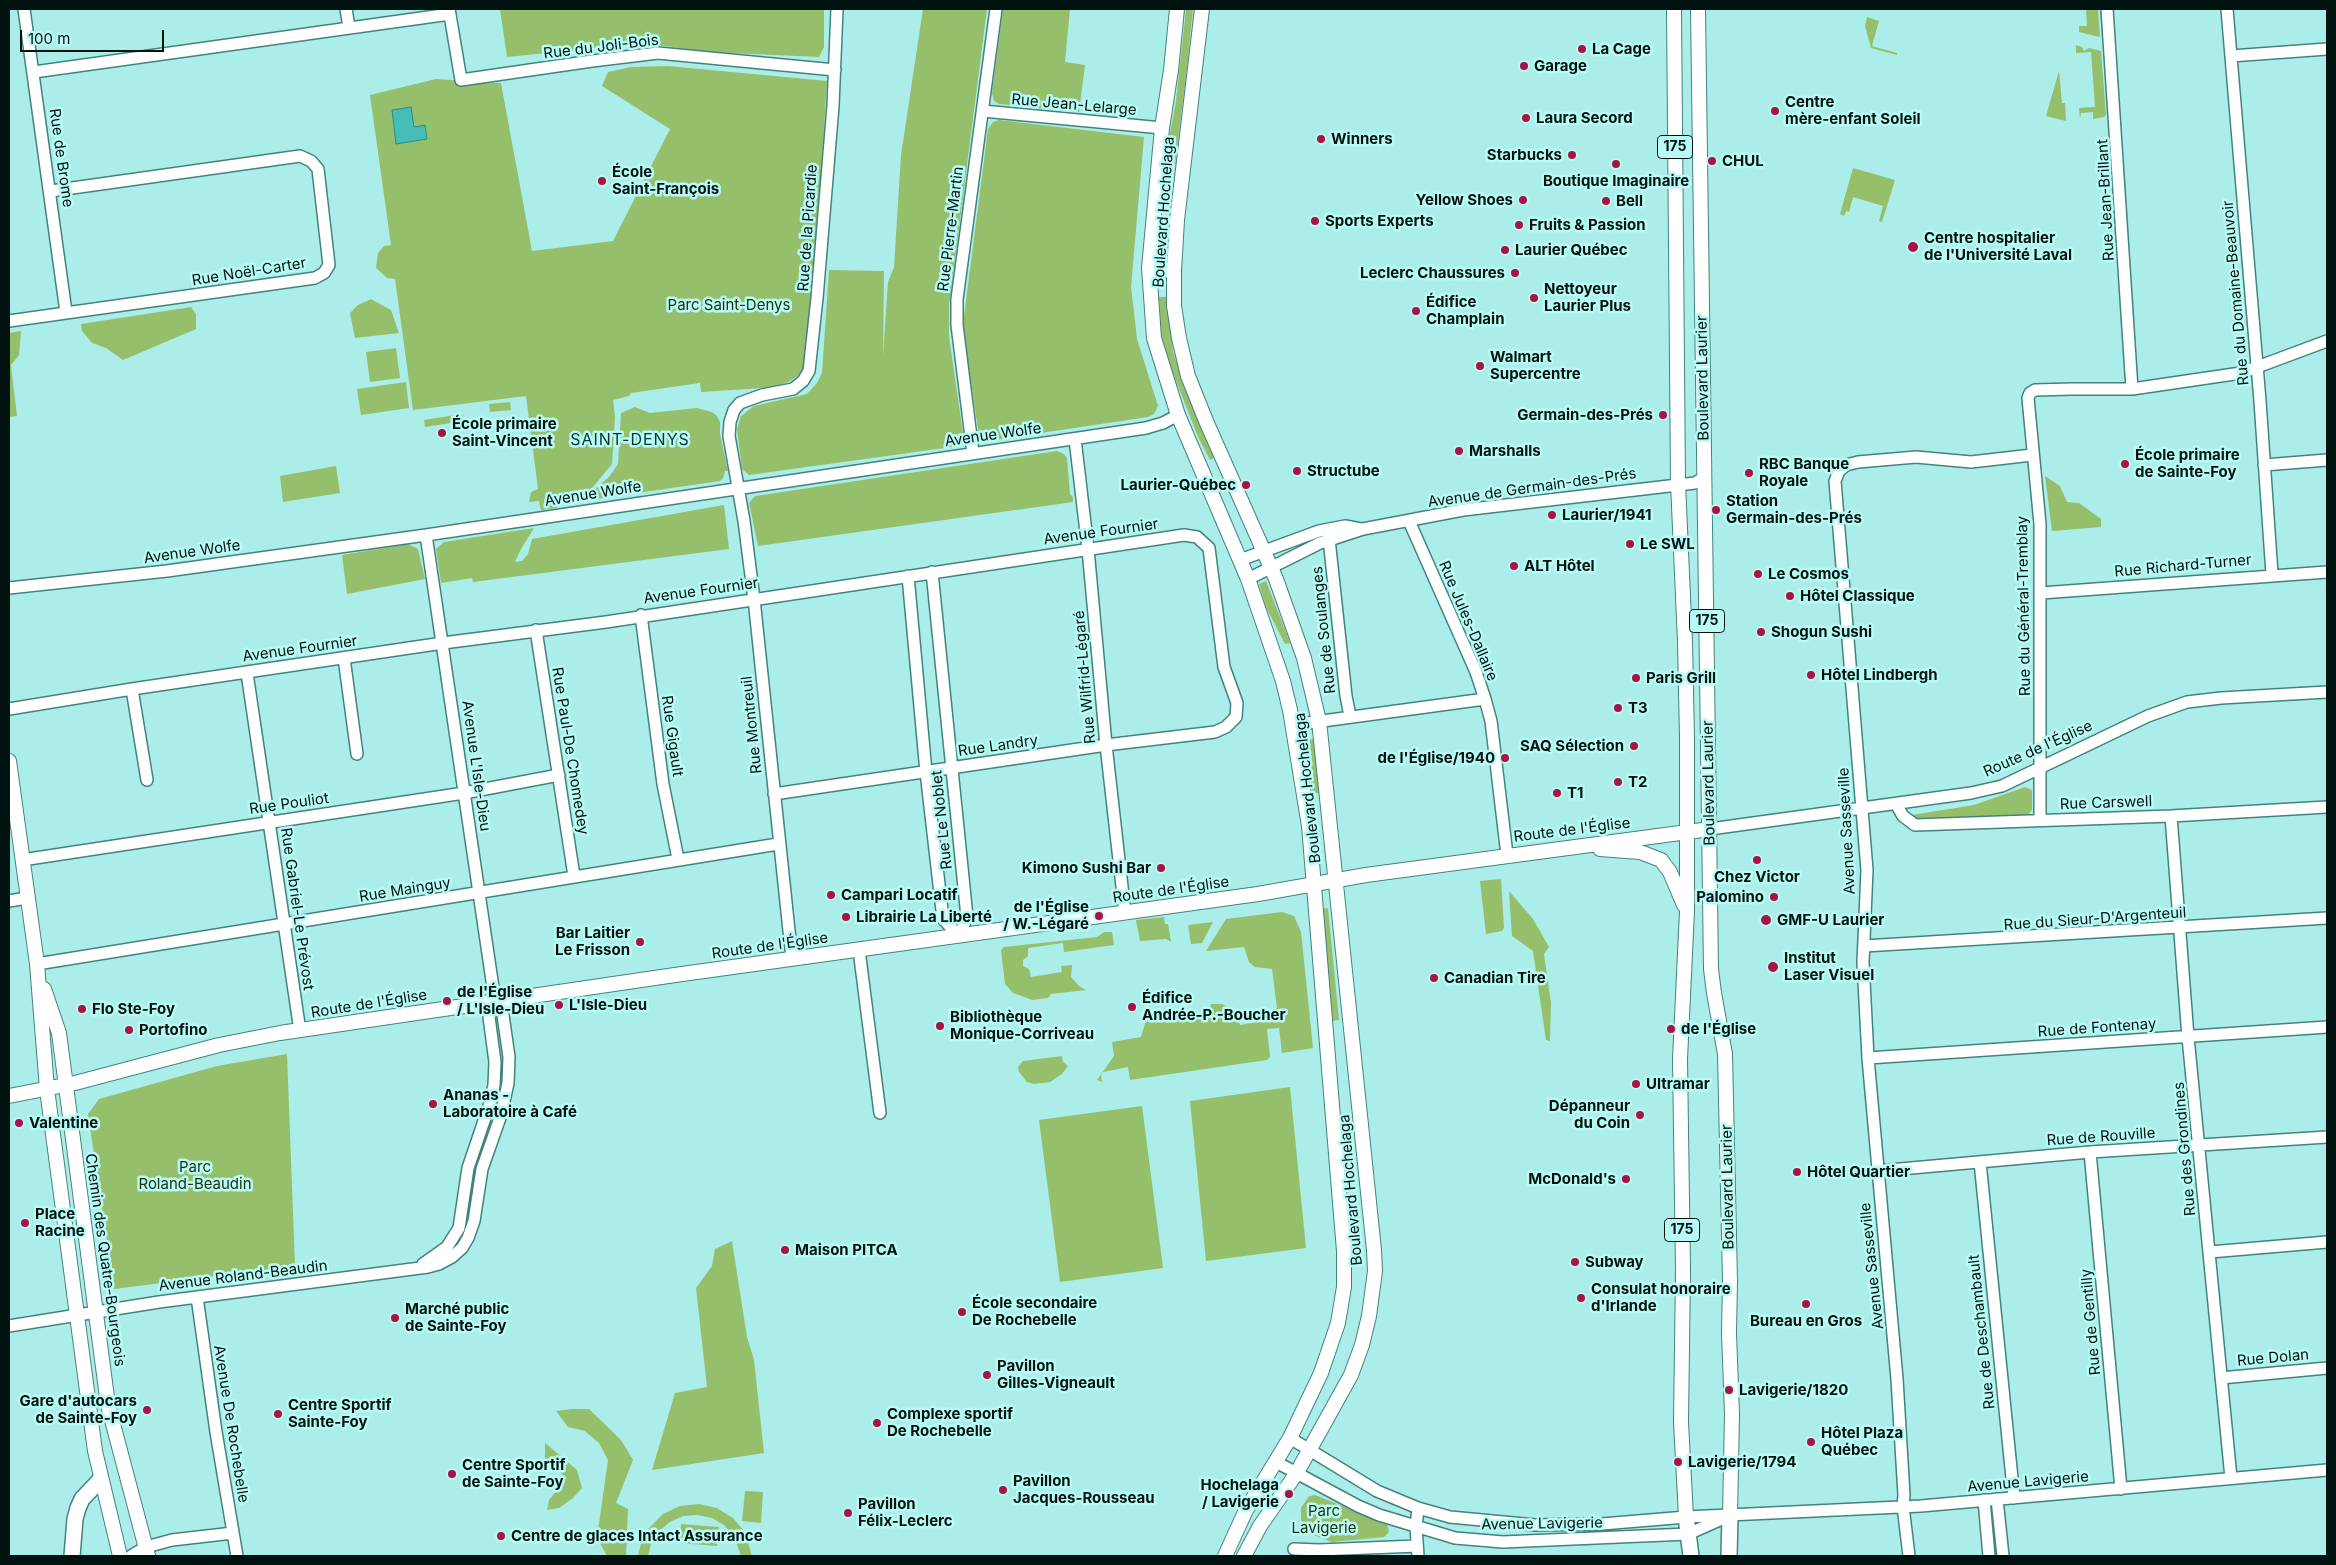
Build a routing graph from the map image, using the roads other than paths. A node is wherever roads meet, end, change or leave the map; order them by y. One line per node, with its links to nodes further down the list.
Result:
1 (24, 9): 16 (street, Rue de Brome)
2 (346, 9): 12 (street)
3 (837, 9): 15 (street, Rue de la Picardie)
4 (996, 9): 17 (street, Rue Pierre-Martin)
5 (1176, 9): 18 (main road, Boulevard Hochelaga)
6 (1202, 9): 21 (main road, Boulevard Hochelaga)
7 (1674, 9): 34 (main road, Boulevard Laurier / 175)
8 (1698, 9): 33 (main road, Boulevard Laurier / 175)
9 (2107, 9): 26 (street, Rue Jean-Brillant)
10 (2227, 9): 14 (street, Rue du Domaine-Beauvoir)
11 (449, 11): 12 (street); 15 (street, Rue du Joli-Bois)
12 (349, 27): 16 (street)
13 (2327, 49): 14 (street)
14 (2231, 56): 25 (street, Rue du Domaine-Beauvoir)
15 (835, 70): 35 (street, Rue de la Picardie)
16 (34, 72): 19 (street, Rue de Brome)
17 (983, 111): 18 (street, Rue Jean-Lelarge); 29 (street, Rue Pierre-Martin)
18 (1162, 128): 20 (main road, Boulevard Hochelaga)
19 (50, 192): 22 (street, Rue de Brome); 22 (street, Rue Noël-Carter)
20 (1149, 268): 21 (main road); 27 (main road, Boulevard Hochelaga)
21 (1174, 271): 41 (main road, Boulevard Hochelaga)
22 (66, 312): 23 (street, Rue Noël-Carter)
23 (9, 320)
24 (2327, 341): 25 (street)
25 (2256, 367): 26 (street); 32 (street, Rue du Domaine-Beauvoir)
26 (2132, 389): 30 (street, Rue du Général-Tremblay)
27 (1178, 415): 28 (street, Avenue Wolfe); 42 (main road, Boulevard Hochelaga)
28 (1075, 439): 29 (street, Avenue Wolfe); 40 (street, Rue Wilfrid-Légaré)
29 (973, 453): 35 (street, Avenue Wolfe)
30 (2032, 454): 50 (street, Rue du Général-Tremblay); 78 (street, Avenue Sasseville)
31 (2327, 460): 32 (street)
32 (2264, 465): 46 (street, Rue du Domaine-Beauvoir)
33 (1704, 477): 34 (street, Avenue de Germain-des-Prés); 82 (main road, Boulevard Laurier / 175)
34 (1678, 483): 36 (street, Avenue de Germain-des-Prés); 83 (main road, Boulevard Laurier / 175)
35 (738, 487): 38 (street, Avenue Wolfe); 51 (street, Rue Montreuil)
36 (1409, 521): 37 (street, Avenue de Germain-des-Prés); 59 (street, Rue Jules-Dallaire)
37 (1363, 529): 39 (street, Avenue de Germain-des-Prés); 41 (street, Avenue de Germain-des-Prés)
38 (426, 535): 49 (street, Avenue Wolfe); 54 (street, Avenue L'Isle-Dieu)
39 (1329, 540): 43 (street, Avenue de Germain-des-Prés); 61 (street, Rue de Soulanges)
40 (1088, 549): 44 (street, Avenue Fournier); 64 (street, Avenue Fournier); 65 (street, Rue Wilfrid-Légaré)
41 (1263, 550): 42 (street, Avenue de Germain-des-Prés); 43 (main road, Boulevard Hochelaga)
42 (1240, 560): 48 (main road, Boulevard Hochelaga)
43 (1271, 567): 48 (street, Avenue de Germain-des-Prés); 62 (main road, Boulevard Hochelaga)
44 (932, 572): 47 (street, Avenue Fournier); 68 (street, Rue Le Noblet)
45 (2327, 572): 46 (street, Rue Richard-Turner)
46 (2272, 574): 50 (street, Rue Richard-Turner)
47 (908, 576): 51 (street, Avenue Fournier); 70 (street, Rue Le Noblet)
48 (1248, 579): 63 (main road, Boulevard Hochelaga)
49 (9, 588)
50 (2041, 593): 69 (street, Rue du Général-Tremblay)
51 (754, 599): 52 (street, Avenue Fournier); 75 (street, Rue Montreuil)
52 (641, 615): 53 (street, Avenue Fournier); 87 (street, Rue Gigault)
53 (536, 630): 54 (street, Avenue Fournier); 71 (street, Rue Paul-De Chomedey)
54 (443, 643): 55 (street, Avenue Fournier); 74 (street, Avenue L'Isle-Dieu)
55 (344, 658): 56 (street, Avenue Fournier); 66 (street)
56 (247, 673): 57 (street, Avenue Fournier); 81 (street, Rue Gabriel-Le Prévost)
57 (132, 688): 60 (street, Avenue Fournier); 72 (street)
58 (2327, 692): 69 (street, Route de l'Église)
59 (1485, 699): 61 (street); 86 (street, Rue Jules-Dallaire)
60 (9, 709)
61 (1350, 716): 62 (street)
62 (1320, 721): 63 (street); 90 (main road, Boulevard Hochelaga)
63 (1293, 725): 91 (main road, Boulevard Hochelaga)
64 (1226, 727): 65 (street, Rue Landry)
65 (1106, 745): 68 (street, Rue Landry); 96 (street, Rue Wilfrid-Légaré)
66 (357, 754)
67 (9, 761): 73 (main road, Chemin des Quatre-Bourgeois)
68 (952, 768): 70 (street, Rue Landry); 100 (street, Rue Le Noblet)
69 (2040, 769): 76 (street, Route de l'Église); 80 (street, Rue du Général-Tremblay)
70 (926, 772): 75 (street, Rue Landry); 100 (street, Rue Le Noblet)
71 (559, 775): 74 (street, Rue Pouliot); 89 (street, Rue Paul-De Chomedey)
72 (146, 780)
73 (10, 786): 88 (main road, Chemin des Quatre-Bourgeois)
74 (464, 793): 81 (street, Rue Pouliot); 92 (street, Avenue L'Isle-Dieu)
75 (774, 794): 84 (street, Rue Montreuil)
76 (1896, 804): 78 (street, Route de l'Église); 80 (street, Rue Carswell)
77 (2327, 807): 79 (street, Rue Carswell)
78 (1862, 809): 82 (street, Route de l'Église); 101 (street, Avenue Sasseville)
79 (2171, 816): 80 (street, Rue Carswell); 99 (street, Rue des Grondines)
80 (2040, 820)
81 (270, 822): 88 (street, Rue Pouliot); 98 (street, Rue Gabriel-Le Prévost)
82 (1710, 829): 83 (main road, Route de l'Église); 140 (main road, Boulevard Laurier / 175)
83 (1686, 831): 85 (main road, Route de l'Église); 95 (main road, Boulevard Laurier / 175)
84 (778, 844): 87 (street, Rue Mainguy); 103 (street, Rue Montreuil)
85 (1572, 847): 86 (main road, Route de l'Église); 95 (main road)
86 (1508, 855): 90 (main road, Route de l'Église)
87 (678, 859): 89 (street, Rue Mainguy)
88 (22, 860): 93 (main road, Chemin des Quatre-Bourgeois)
89 (574, 876): 92 (street, Rue Mainguy)
90 (1334, 881): 91 (main road, Route de l'Église); 128 (main road, Boulevard Hochelaga)
91 (1313, 884): 96 (main road, Route de l'Église); 127 (main road, Boulevard Hochelaga)
92 (479, 893): 98 (street, Rue Mainguy); 105 (street, Avenue L'Isle-Dieu)
93 (27, 898): 94 (street); 104 (main road, Chemin des Quatre-Bourgeois)
94 (9, 901)
95 (1687, 911): 141 (main road, Boulevard Laurier / 175)
96 (1125, 913): 100 (main road, Route de l'Église)
97 (2327, 918): 99 (street, Rue du Sieur-D'Argenteuil)
98 (283, 924): 104 (street, Rue Mainguy); 107 (street, Rue Gabriel-Le Prévost)
99 (2180, 928): 101 (street, Rue du Sieur-D'Argenteuil); 108 (street, Rue des Grondines)
100 (959, 936): 102 (main road, Route de l'Église)
101 (1864, 946): 109 (street, Avenue Sasseville)
102 (859, 950): 103 (main road, Route de l'Église); 113 (street)
103 (792, 960): 105 (main road, Route de l'Église)
104 (37, 965): 110 (main road, Chemin des Quatre-Bourgeois); 111 (main road, Chemin des Quatre-Bourgeois)
105 (495, 1001): 107 (main road, Route de l'Église); 121 (street, Avenue Roland-Beaudin)
106 (2327, 1027): 108 (street, Rue de Fontenay)
107 (300, 1031): 110 (main road, Route de l'Église)
108 (2188, 1037): 109 (street, Rue de Fontenay); 115 (street, Rue des Grondines)
109 (1868, 1058): 118 (street, Avenue Sasseville)
110 (65, 1085): 111 (main road, Route de l'Église); 122 (main road, Chemin des Quatre-Bourgeois)
111 (47, 1090): 112 (main road, Route de l'Église); 123 (main road, Chemin des Quatre-Bourgeois)
112 (9, 1096)
113 (880, 1113)
114 (2327, 1137): 115 (street, Rue de Rouville)
115 (2199, 1145): 116 (street, Rue de Rouville); 120 (street, Rue des Grondines)
116 (2090, 1152): 117 (street, Rue de Rouville); 134 (street, Rue de Gentilly)
117 (1980, 1162): 118 (street, Rue de Rouville); 135 (street, Rue de Deschambault)
118 (1878, 1171): 138 (street, Avenue Sasseville)
119 (2327, 1242): 120 (street)
120 (2210, 1252): 126 (street, Rue des Grondines)
121 (198, 1297): 122 (street, Avenue Roland-Beaudin); 143 (street, Avenue De Rochebelle)
122 (95, 1313): 123 (street, Avenue Roland-Beaudin); 147 (main road, Chemin des Quatre-Bourgeois)
123 (78, 1316): 124 (street, Avenue Roland-Beaudin); 133 (main road, Chemin des Quatre-Bourgeois)
124 (9, 1326)
125 (2327, 1368): 126 (street, Rue Dolan)
126 (2221, 1378): 132 (street, Rue des Grondines)
127 (1290, 1438): 128 (street, Avenue Lavigerie); 129 (main road, Boulevard Hochelaga)
128 (1310, 1450): 131 (main road, Boulevard Hochelaga); 139 (street, Avenue Lavigerie)
129 (1276, 1462): 131 (street, Avenue Lavigerie); 152 (main road, Boulevard Hochelaga)
130 (2327, 1470): 132 (street, Avenue Lavigerie)
131 (1296, 1474): 142 (street, Avenue Lavigerie); 153 (main road, Boulevard Hochelaga)
132 (2231, 1478): 134 (street, Avenue Lavigerie)
133 (100, 1480): 148 (highway); 149 (main road, Chemin des Quatre-Bourgeois)
134 (2121, 1488): 135 (street, Avenue Lavigerie)
135 (2014, 1498): 136 (street, Avenue Lavigerie)
136 (1997, 1499): 137 (street, Avenue Lavigerie); 158 (street)
137 (1984, 1500): 138 (street, Avenue Lavigerie); 157 (street)
138 (1903, 1506): 140 (street, Avenue Lavigerie); 156 (street, Avenue Sasseville)
139 (1418, 1508): 141 (street, Avenue Lavigerie); 142 (street)
140 (1730, 1516): 141 (street, Avenue Lavigerie); 144 (street, Avenue Lavigerie); 155 (highway, Boulevard Laurier / 175)
141 (1686, 1517): 144 (highway, Boulevard Laurier / 175)
142 (1416, 1527): 144 (street, Avenue Lavigerie); 146 (street)
143 (233, 1532): 147 (street); 151 (street, Avenue De Rochebelle)
144 (1688, 1534): 154 (highway, Boulevard Laurier / 175)
145 (1294, 1548): 146 (street)
146 (1418, 1551)
147 (147, 1552): 150 (street)
148 (72, 1556)
149 (120, 1556)
150 (131, 1556)
151 (236, 1556)
152 (1224, 1556)
153 (1244, 1556)
154 (1691, 1556)
155 (1729, 1556)
156 (1909, 1556)
157 (1989, 1556)
158 (2003, 1556)

